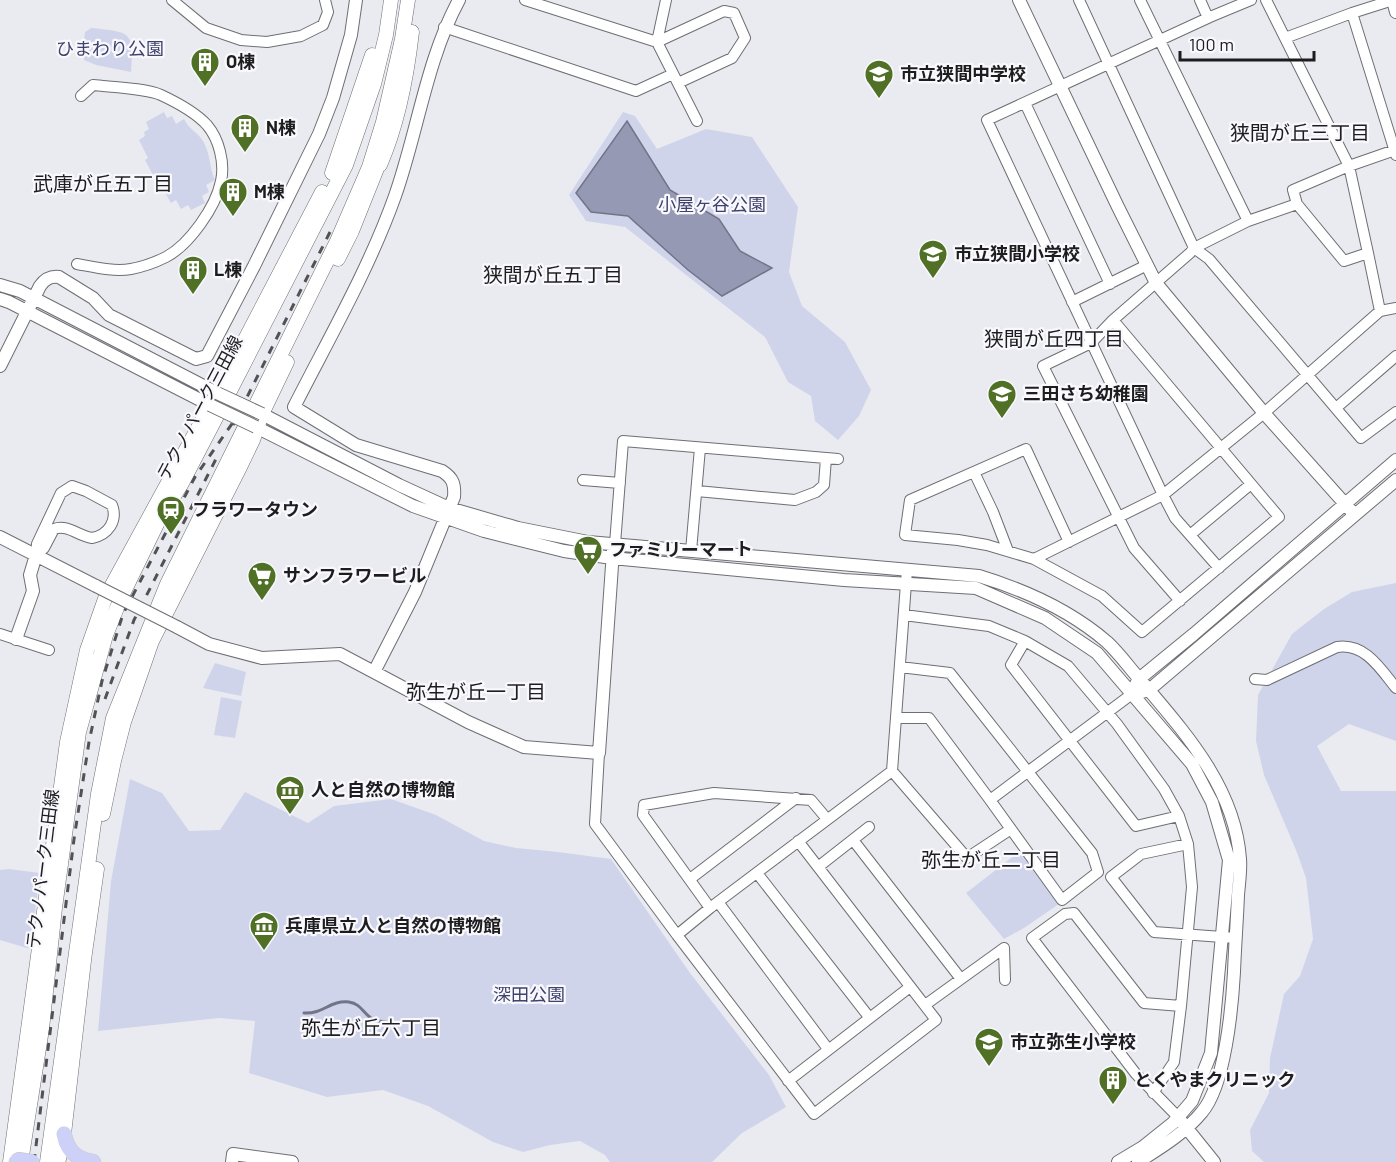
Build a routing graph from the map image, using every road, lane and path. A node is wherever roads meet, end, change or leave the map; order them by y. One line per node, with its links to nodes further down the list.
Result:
1 (172, 0): 2 (street)
2 (325, 0)
3 (356, 0): 47 (street)
4 (382, 0): 35 (main road)
5 (392, 0): 30 (main road, テクノパーク三田線)
6 (408, 0): 23 (main road)
7 (416, 0): 36 (main road)
8 (459, 0): 21 (street)
9 (525, 0): 25 (street)
10 (666, 0): 25 (street)
11 (1020, 0): 28 (street)
12 (1079, 0): 26 (street)
13 (1140, 0): 24 (street)
14 (1200, 0): 20 (street)
15 (1251, 0): 20 (street)
16 (1266, 0): 22 (street)
17 (1393, 0): 18 (street); 19 (street)
18 (1396, 12)
19 (1352, 13): 22 (street); 33 (street)
20 (1208, 18): 24 (street)
21 (444, 27): 27 (street); 75 (street)
22 (1285, 38): 34 (street)
23 (402, 39): 36 (main road); 107 (main road)
24 (1160, 40): 26 (street); 38 (street)
25 (657, 42): 27 (street); 27 (street)
26 (1108, 64): 28 (street); 39 (street)
27 (676, 78): 32 (street)
28 (1061, 86): 31 (street); 42 (street)
29 (81, 96): 41 (street)
30 (369, 100): 35 (main road); 106 (main road, テクノパーク三田線)
31 (1024, 103): 44 (street); 48 (street)
32 (697, 121)
33 (1395, 152): 34 (street)
34 (1349, 166): 37 (street); 40 (street)
35 (332, 173): 57 (main road)
36 (376, 175): 61 (main road)
37 (1297, 204): 38 (street); 40 (street)
38 (1248, 221): 39 (street)
39 (1194, 248): 43 (street); 56 (street)
40 (1368, 253): 51 (street)
41 (76, 264)
42 (1147, 265): 43 (street); 44 (street)
43 (1156, 283): 52 (street); 60 (street)
44 (1110, 284): 48 (street)
45 (0, 285): 47 (street)
46 (0, 299): 50 (street)
47 (33, 299): 50 (street); 57 (street)
48 (1072, 302): 53 (street)
49 (1396, 308): 51 (street)
50 (27, 311): 55 (street); 57 (street)
51 (1380, 311): 56 (street)
52 (1113, 320): 53 (street); 63 (street)
53 (1091, 343): 73 (street); 77 (street)
54 (1396, 356): 58 (street)
55 (0, 366)
56 (1307, 374): 58 (street); 60 (street)
57 (213, 399): 61 (street, bridge); 89 (main road)
58 (1336, 408): 59 (street)
59 (1396, 412)
60 (1264, 413): 63 (street); 74 (street)
61 (259, 420): 75 (street); 95 (main road)
62 (700, 448): 64 (street); 70 (street); 72 (street)
63 (1222, 448): 71 (street); 73 (street)
64 (826, 458): 65 (street); 72 (street)
65 (838, 459)
66 (1396, 460): 74 (street)
67 (974, 472): 80 (street); 83 (street); 83 (street)
68 (582, 480): 70 (street)
69 (1396, 480): 76 (street)
70 (620, 483): 81 (street)
71 (1251, 484): 78 (street); 87 (street)
72 (697, 491): 82 (street)
73 (1163, 495): 77 (street); 78 (street)
74 (1345, 504): 76 (street); 100 (street)
75 (447, 513): 81 (street); 85 (street); 99 (street)
76 (1354, 514): 103 (street)
77 (1118, 518): 80 (street); 91 (street)
78 (1190, 535): 87 (street)
79 (0, 537): 84 (street)
80 (1069, 542): 86 (street)
81 (615, 544): 82 (street); 85 (street)
82 (691, 551): 88 (street)
83 (1008, 551): 86 (street)
84 (36, 555): 84 (street); 94 (street); 99 (street, bridge)
85 (612, 558): 90 (street); 110 (street)
86 (1034, 559): 91 (street)
87 (1219, 568): 91 (street)
88 (904, 570): 90 (street); 100 (street)
89 (114, 582): 106 (main road); 131 (main road)
90 (903, 584): 92 (street); 104 (street)
91 (1180, 601)
92 (903, 615): 96 (street); 98 (street)
93 (0, 634): 94 (street)
94 (16, 639): 97 (street)
95 (152, 640): 107 (main road); 132 (main road)
96 (1025, 640): 105 (street); 109 (street)
97 (49, 650)
98 (900, 667): 108 (street); 111 (street)
99 (374, 672): 110 (street)
100 (1138, 679): 103 (street); 104 (street)
101 (1255, 679): 102 (street)
102 (1396, 688)
103 (1149, 690): 104 (street); 130 (street)
104 (1132, 694): 105 (street); 130 (street)
105 (1107, 713): 109 (street); 115 (street)
106 (82, 716): 127 (main road, テクノパーク三田線)
107 (113, 718): 122 (main road)
108 (896, 718): 112 (street); 114 (street)
109 (1070, 742): 111 (street); 115 (street)
110 (599, 753): 128 (street)
111 (1027, 772): 114 (street); 118 (street)
112 (888, 775): 116 (street); 118 (street)
113 (796, 798): 116 (street); 125 (street); 125 (street)
114 (990, 800): 118 (street)
115 (1179, 816): 121 (street)
116 (827, 819): 120 (street)
117 (869, 826): 119 (street)
118 (1011, 830)
119 (853, 840): 123 (street); 133 (street)
120 (798, 841): 123 (street); 124 (street)
121 (1188, 844): 129 (street); 129 (street)
122 (89, 857): 132 (main road); 146 (main road)
123 (818, 867): 135 (street)
124 (757, 873): 126 (street); 138 (street)
125 (690, 879): 126 (street)
126 (714, 905): 128 (street); 139 (street)
127 (55, 908): 131 (main road); 148 (main road, テクノパーク三田線)
128 (677, 935): 140 (street)
129 (1187, 935): 130 (street); 137 (street)
130 (1229, 938): 142 (street); 143 (street)
131 (40, 946): 147 (main road)
132 (84, 960): 144 (main road)
133 (961, 980): 134 (street); 136 (street)
134 (1005, 980)
135 (910, 987): 136 (street); 138 (street)
136 (925, 1005): 140 (street)
137 (1181, 1006): 141 (street); 141 (street)
138 (869, 1017): 139 (street)
139 (828, 1049): 140 (street)
140 (788, 1081)
141 (1152, 1093): 142 (street)
142 (1178, 1117): 143 (street); 152 (street)
143 (1186, 1127): 153 (street); 154 (street)
144 (64, 1134): 146 (main road); 150 (main road)
145 (233, 1158): 151 (street)
146 (53, 1161)
147 (10, 1162)
148 (18, 1162): 149 (main road, bridge)
149 (33, 1162)
150 (93, 1162)
151 (292, 1162)
152 (1118, 1162)
153 (1138, 1162)
154 (1213, 1162)

